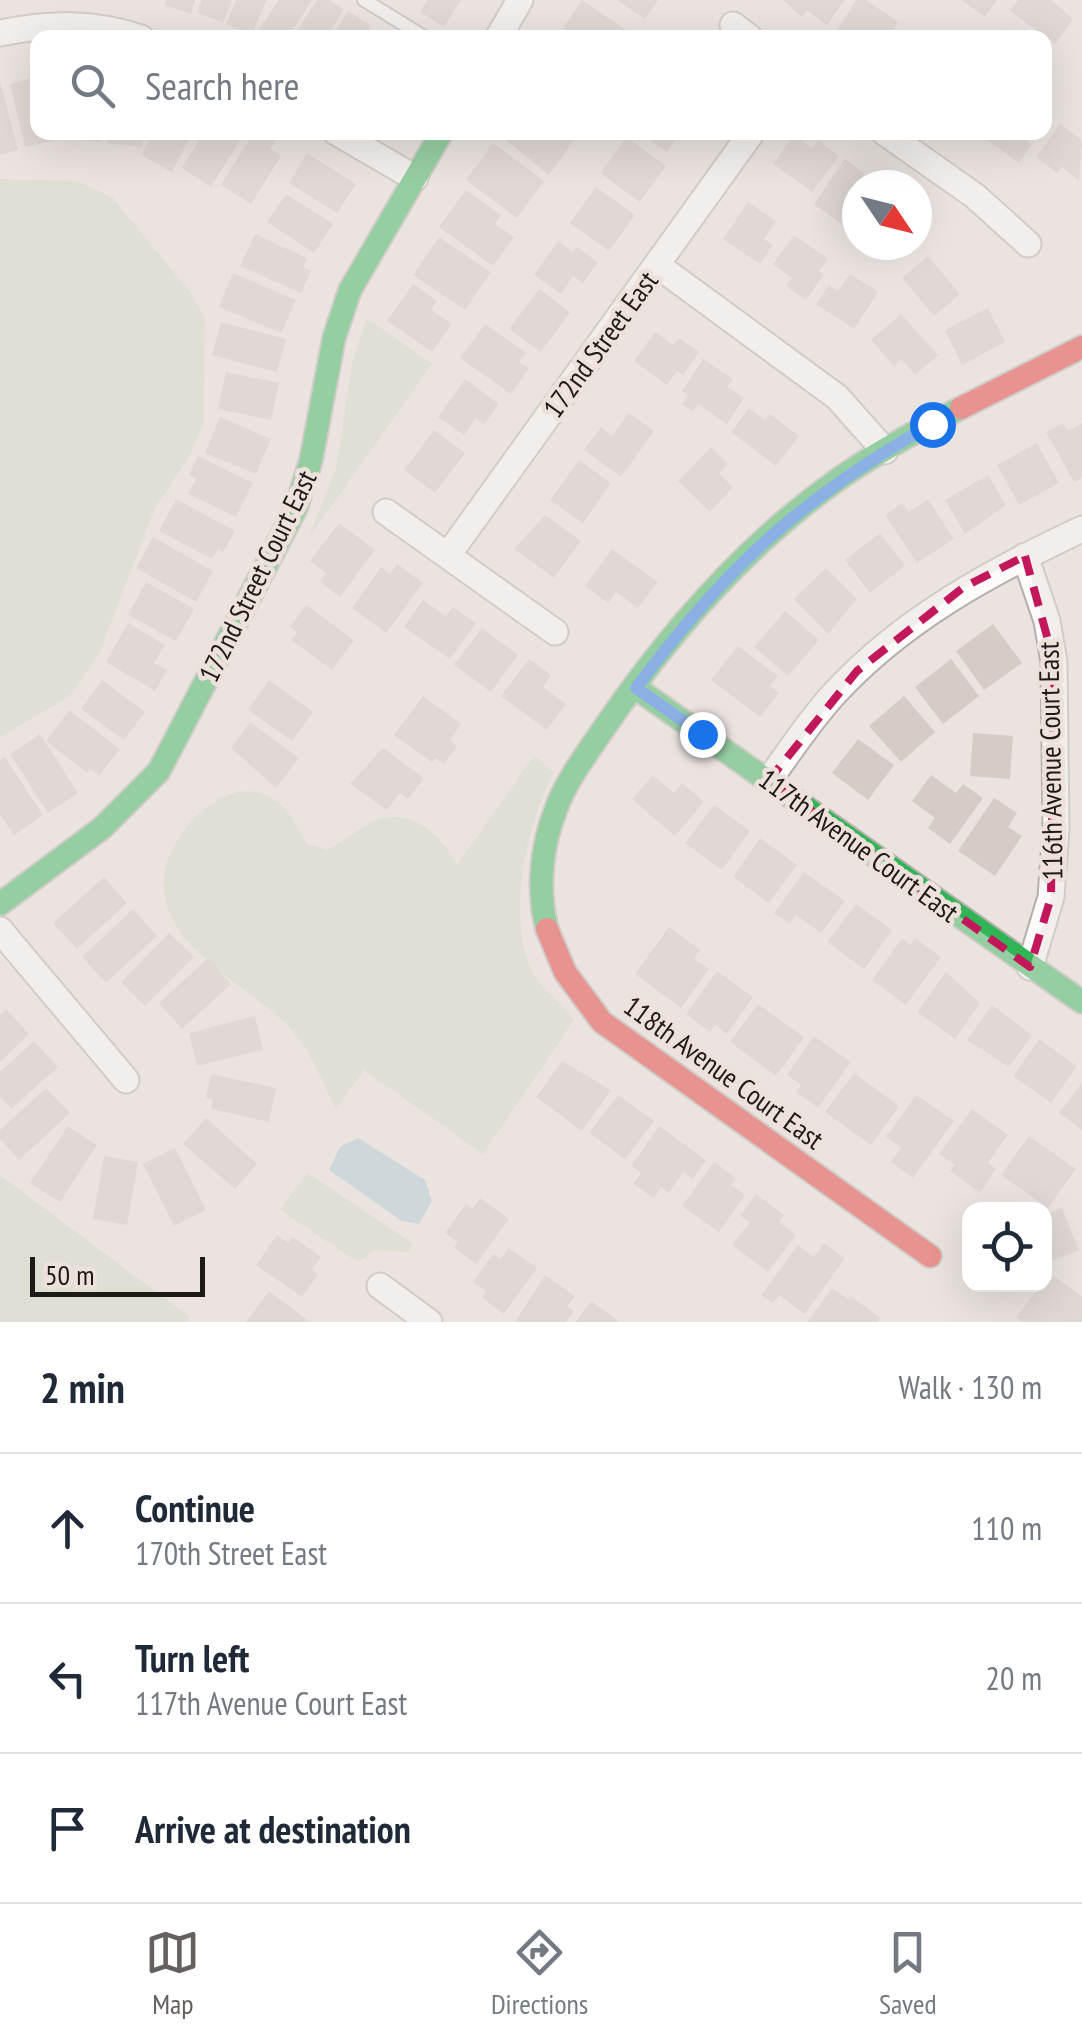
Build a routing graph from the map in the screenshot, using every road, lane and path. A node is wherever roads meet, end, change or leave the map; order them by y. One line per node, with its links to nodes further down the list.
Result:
1 (364, 0): 4 (lane)
2 (520, 0): 5 (street)
3 (118, 30): 6 (street)
4 (413, 30)
5 (503, 30)
6 (0, 34)
7 (350, 140): 11 (street)
8 (437, 140): 11 (street, 172nd Street Court East)
9 (746, 140): 13 (street, 172nd Street East)
10 (895, 140): 12 (street)
11 (415, 178): 23 (street, 172nd Street Court East)
12 (1028, 244)
13 (657, 265): 15 (street); 18 (street, 172nd Street East)
14 (1082, 347): 15 (street, 118th Avenue Court East)
15 (886, 451): 21 (street, 118th Avenue Court East)
16 (386, 512): 18 (street)
17 (1082, 529): 19 (street)
18 (448, 555): 20 (street)
19 (1025, 556): 22 (street); 25 (street, 116th Avenue Court East)
20 (556, 632)
21 (636, 688): 22 (street, 117th Avenue Court East); 28 (street, 118th Avenue Court East)
22 (769, 780): 25 (street, 117th Avenue Court East)
23 (0, 904)
24 (0, 930): 27 (street)
25 (1030, 967): 26 (street, 117th Avenue Court East)
26 (1082, 1002)
27 (126, 1080)
28 (930, 1256)
29 (380, 1286): 30 (street)
30 (429, 1322)

